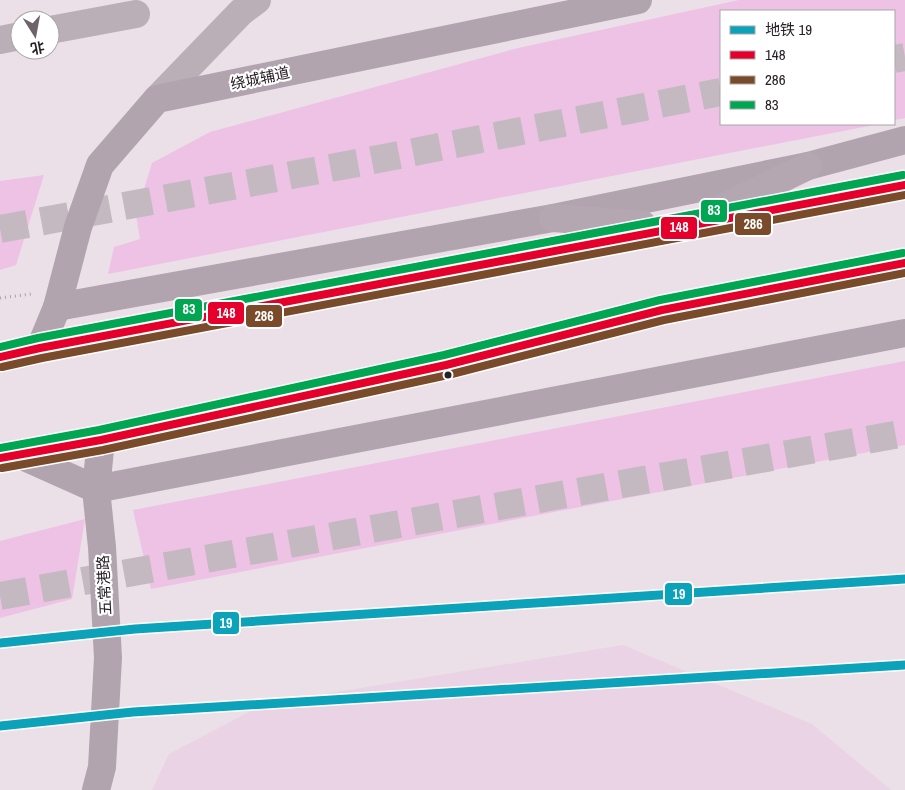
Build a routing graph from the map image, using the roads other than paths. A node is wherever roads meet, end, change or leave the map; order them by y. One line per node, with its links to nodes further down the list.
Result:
1 (257, 0): 5 (street)
2 (638, 0): 5 (main road, 绕城辅道)
3 (136, 14): 4 (street)
4 (60, 28)
5 (157, 99): 12 (main road)
6 (905, 140): 7 (main road)
7 (808, 166): 9 (main road); 10 (main road)
8 (905, 185): 10 (main road)
9 (553, 218): 10 (main road); 12 (main road)
10 (679, 228): 14 (main road)
11 (905, 263): 16 (main road)
12 (57, 307): 14 (main road)
13 (905, 333): 18 (main road)
14 (40, 348): 15 (main road)
15 (0, 357)
16 (101, 440): 17 (main road); 18 (main road, 五常港路)
17 (10, 457): 18 (main road)
18 (96, 489): 19 (main road, 五常港路)
19 (96, 790)

